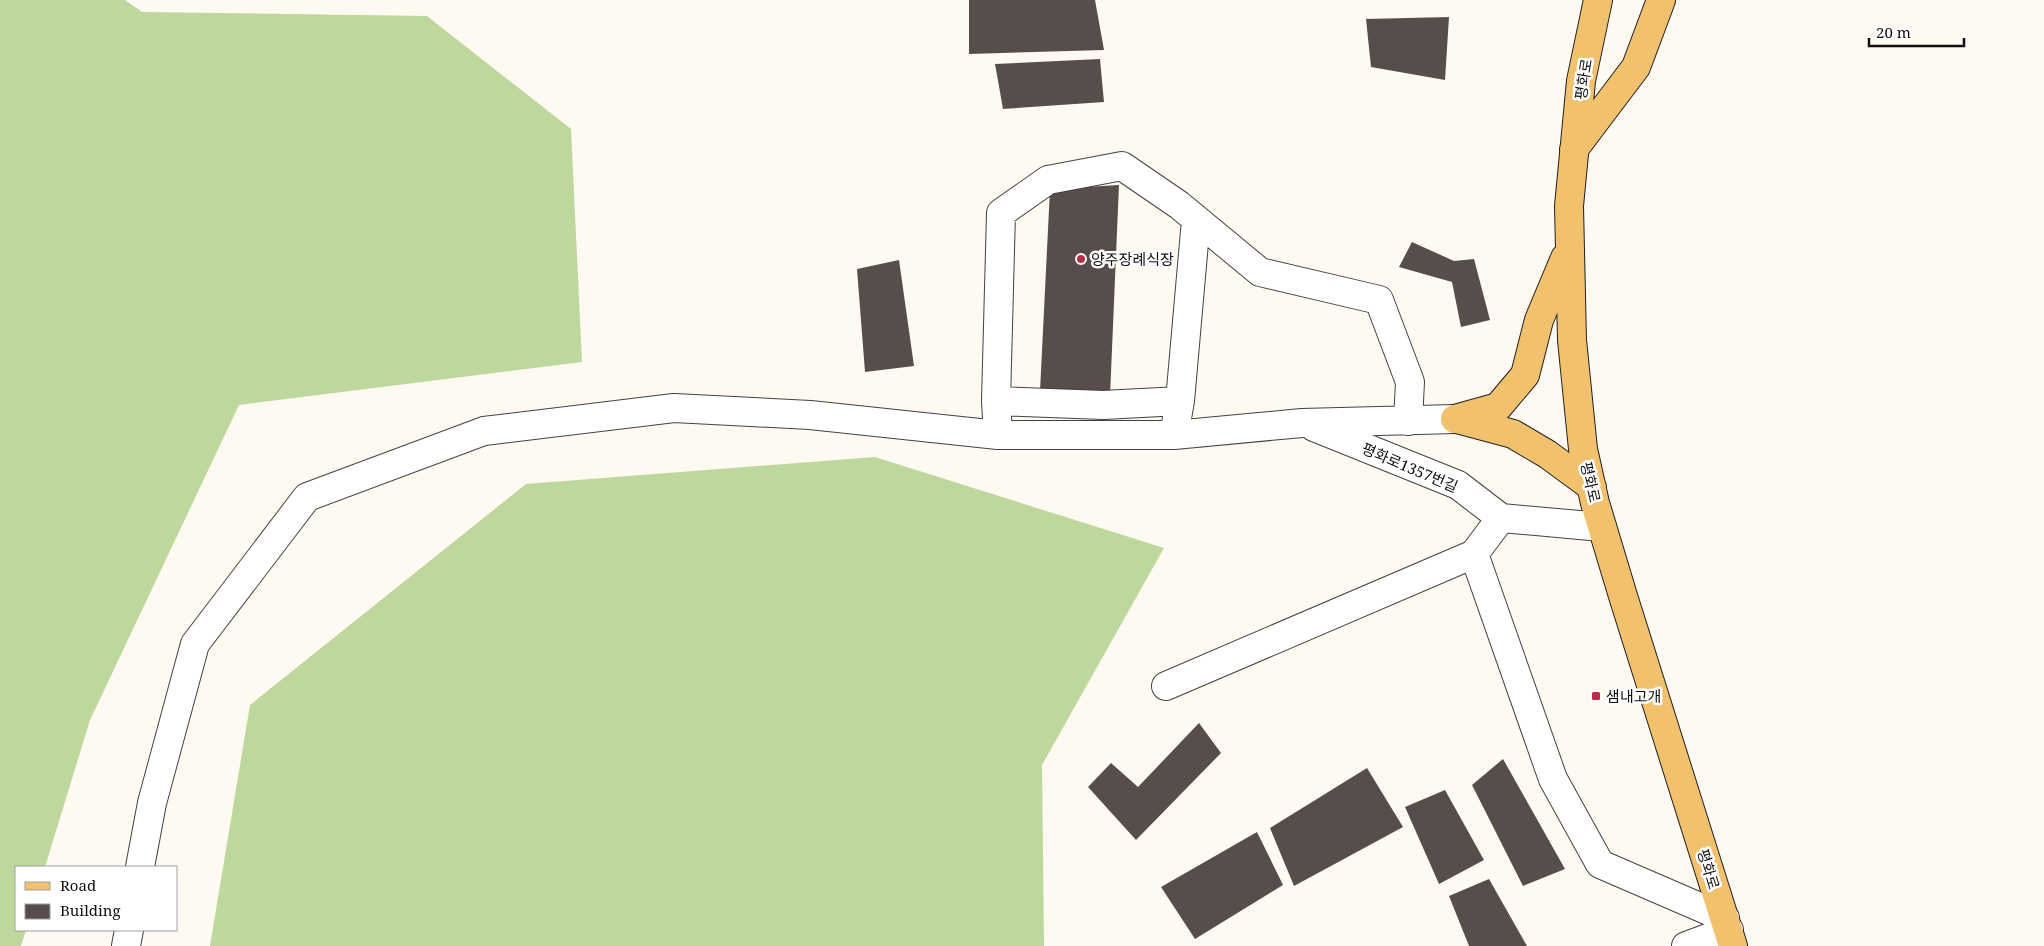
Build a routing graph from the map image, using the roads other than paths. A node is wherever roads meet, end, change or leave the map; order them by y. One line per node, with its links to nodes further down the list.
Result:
1 (1598, 0): 3 (main road, 평화로)
2 (1661, 0): 3 (main road)
3 (1574, 149): 5 (main road, 평화로)
4 (1196, 220): 6 (street); 7 (street); 9 (street)
5 (1569, 247): 8 (main road); 13 (main road, 평화로)
6 (996, 402): 7 (street); 11 (street)
7 (1180, 402): 12 (street)
8 (1455, 419): 9 (street); 13 (main road)
9 (1408, 421): 10 (street)
10 (1302, 423): 12 (street); 14 (street, 평화로1357번길)
11 (998, 435): 12 (street); 18 (street)
12 (1174, 435)
13 (1592, 487): 15 (main road, 평화로)
14 (1501, 518): 15 (street); 16 (street)
15 (1602, 527): 20 (main road, 평화로)
16 (1474, 554): 17 (street); 20 (street)
17 (1166, 686)
18 (140, 866)
19 (128, 931): 21 (street)
20 (1729, 931): 22 (street)
21 (126, 946)
22 (1686, 946)

